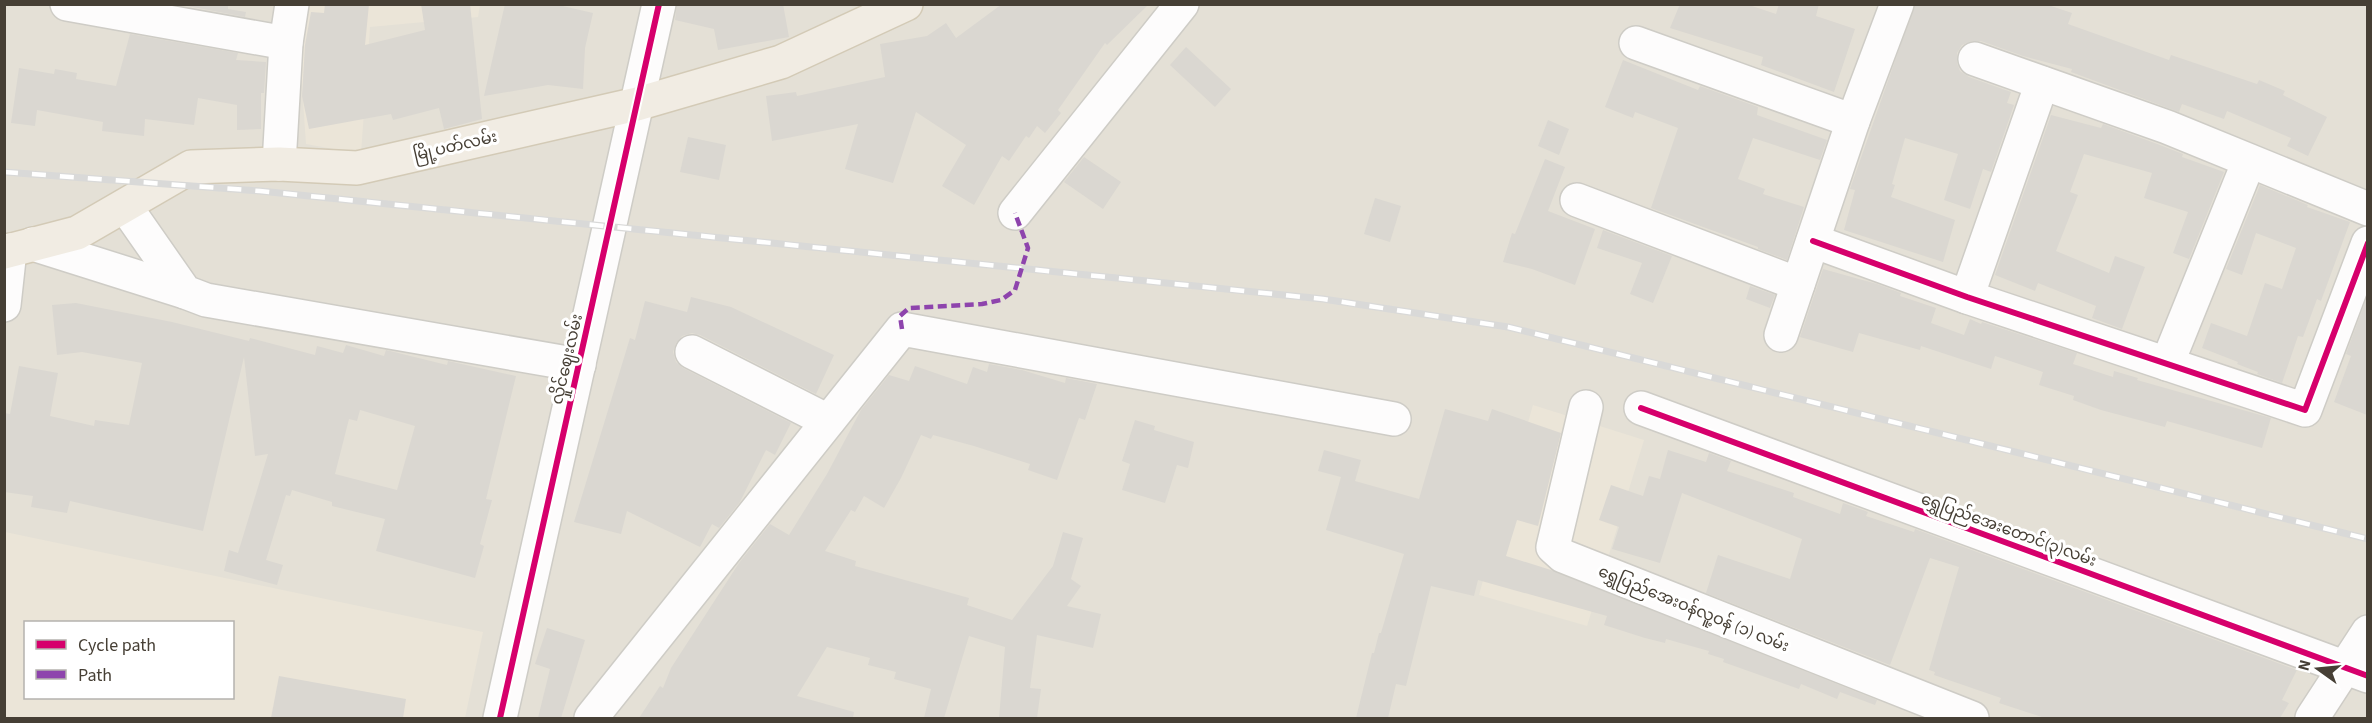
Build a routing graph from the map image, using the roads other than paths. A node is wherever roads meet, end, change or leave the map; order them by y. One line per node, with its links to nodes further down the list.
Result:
1 (68, 4): 7 (street)
2 (292, 4): 7 (street)
3 (659, 4): 11 (street, လှိုင်ဈေးလမ်း)
4 (906, 4): 11 (main road, မြို့ပတ်လမ်း)
5 (1182, 4): 18 (street)
6 (1897, 4): 12 (street)
7 (286, 43): 14 (street)
8 (1636, 43): 12 (street)
9 (1975, 59): 10 (street)
10 (2042, 83): 13 (street); 24 (street)
11 (637, 104): 14 (main road, မြို့ပတ်လမ်း); 29 (street, လှိုင်ဈေးလမ်း)
12 (1853, 122): 19 (street)
13 (2249, 160): 17 (street); 28 (street)
14 (279, 164): 16 (main road, မြို့ပတ်လမ်း)
15 (1577, 200): 22 (street)
16 (125, 206): 21 (main road, မြို့ပတ်လမ်း); 23 (street)
17 (2367, 209)
18 (1016, 213)
19 (1813, 241): 22 (street); 24 (street)
20 (2367, 243): 28 (street)
21 (16, 249): 23 (street); 25 (street)
22 (1798, 284): 26 (street)
23 (185, 292): 29 (street)
24 (1967, 297): 28 (street)
25 (4, 305)
26 (1781, 335)
27 (692, 352): 33 (street)
28 (2167, 364)
29 (579, 365): 36 (street, လှိုင်ဈေးလမ်း)
30 (1586, 407): 38 (street, ရွှေပြည်အေးဝန်လူ့ဝန် (၁) လမ်း)
31 (1641, 408): 35 (street, ရွှေပြည်အေးတောင်(၃)လမ်း)
32 (1394, 419): 33 (street)
33 (828, 421): 37 (street)
34 (2367, 632): 35 (street)
35 (2356, 671): 39 (street)
36 (500, 718)
37 (591, 718)
38 (1972, 718)
39 (2312, 718)

